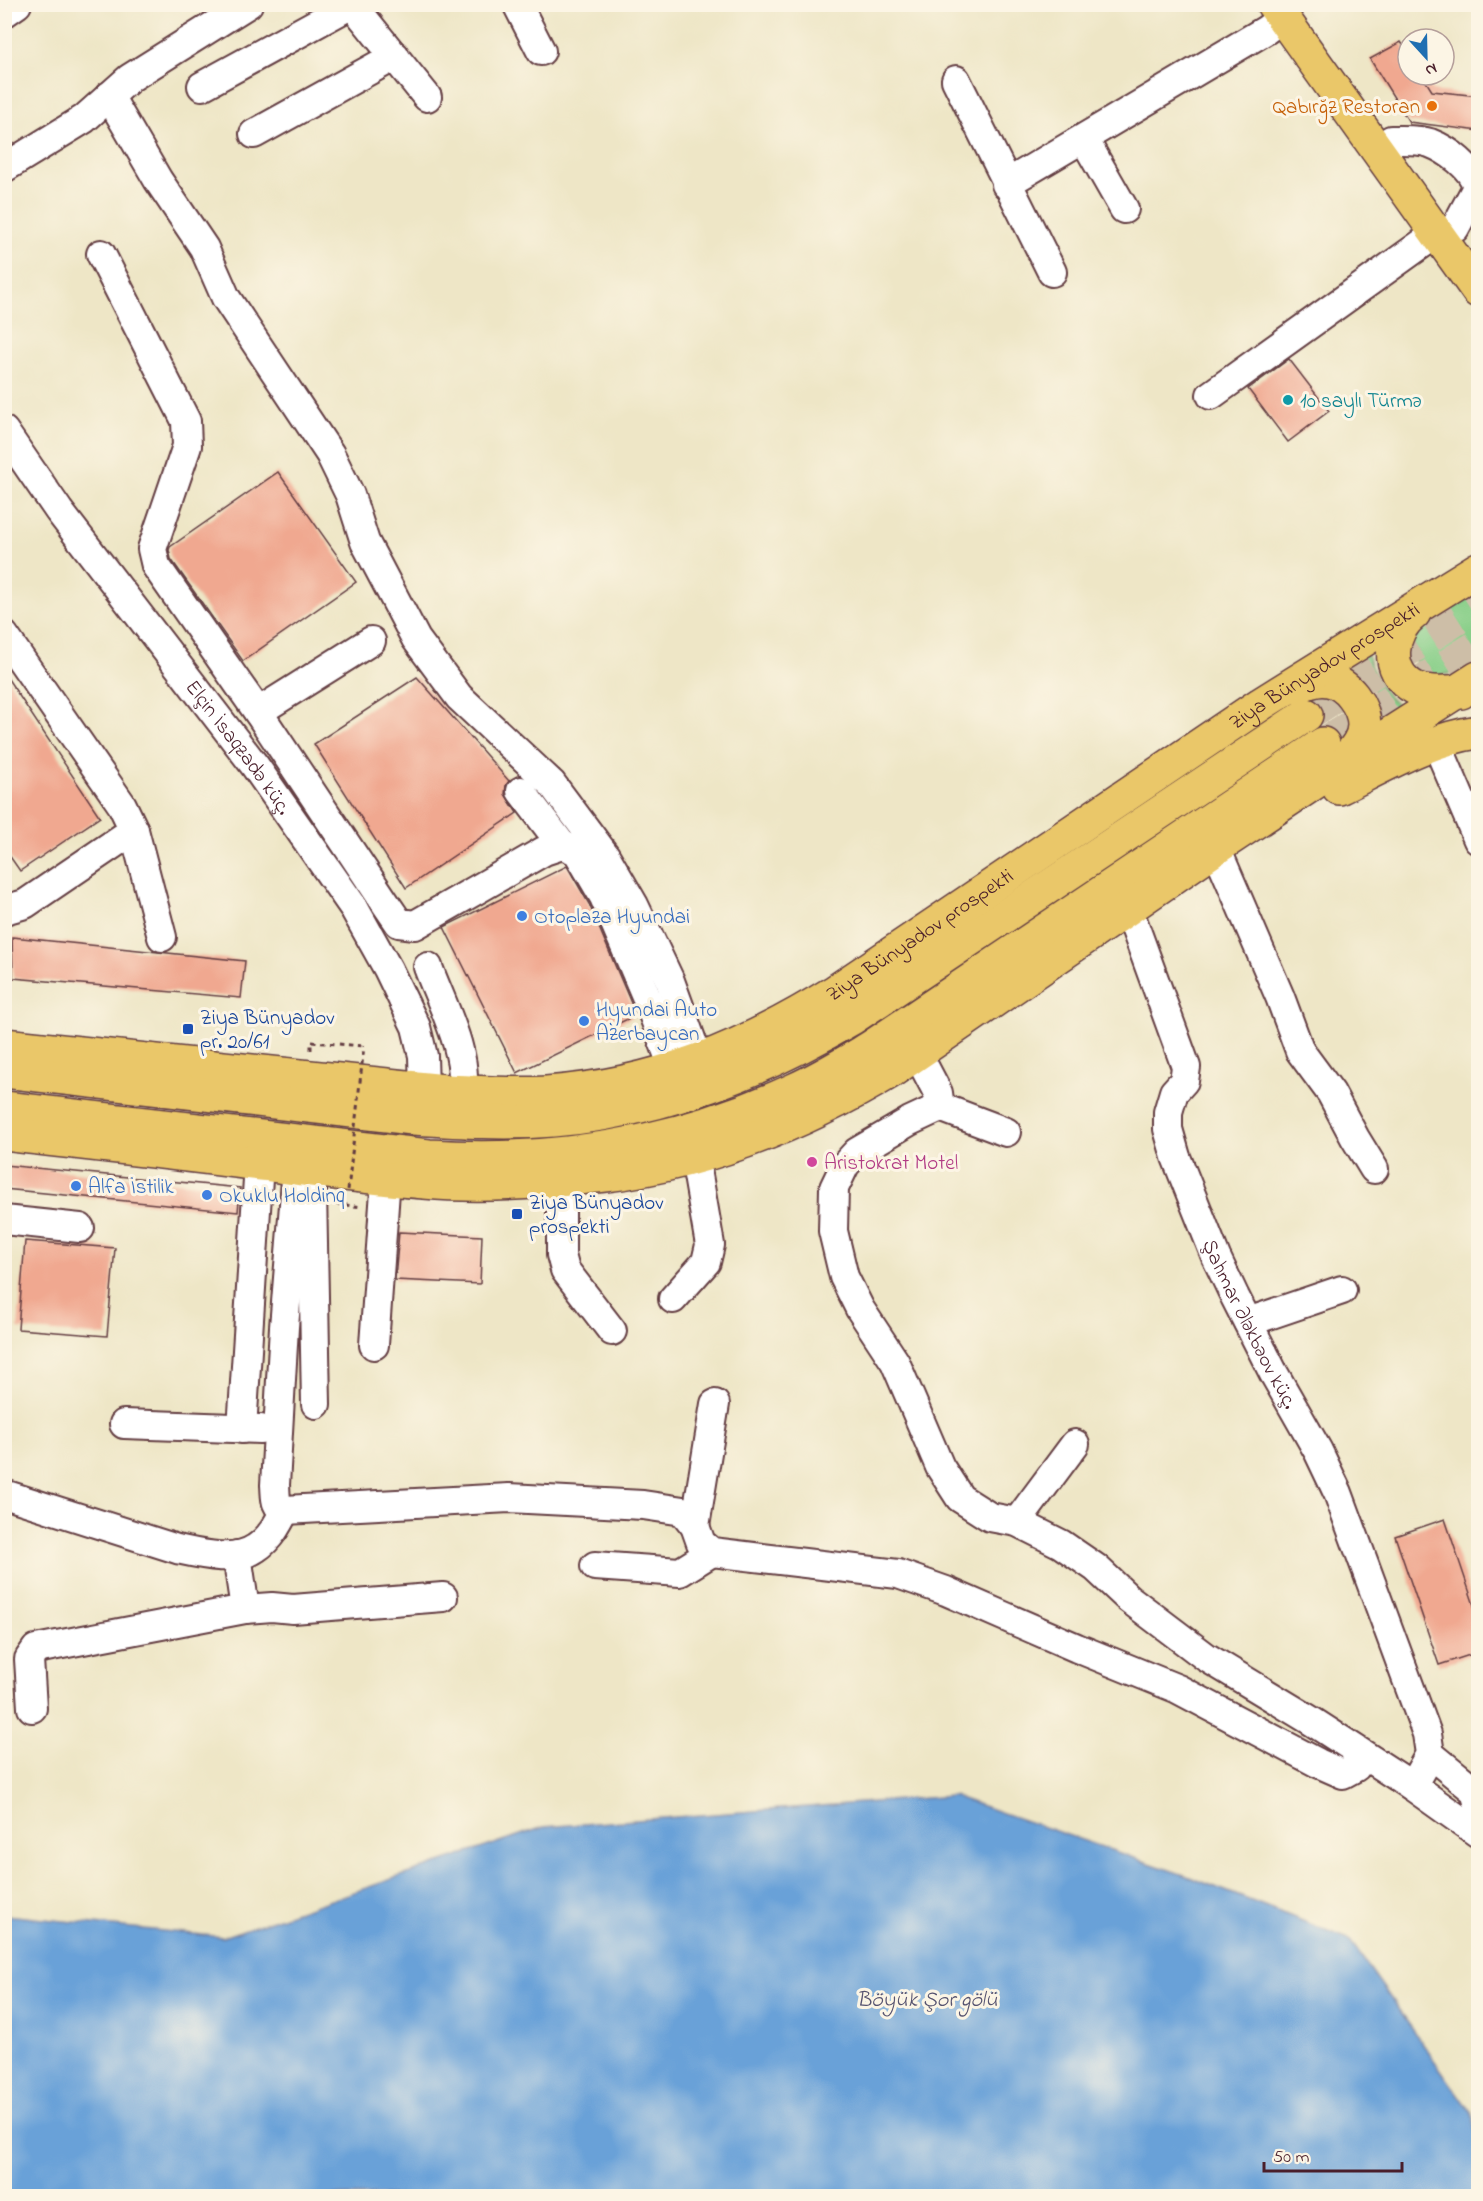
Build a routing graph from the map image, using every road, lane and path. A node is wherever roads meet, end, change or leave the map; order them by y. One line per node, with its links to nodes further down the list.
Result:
1 (17, 4): 6 (street)
2 (248, 4): 11 (street)
3 (352, 4): 8 (street); 10 (street)
4 (517, 4): 7 (street)
5 (1283, 9): 14 (street); 15 (main road); 19 (main road)
6 (4, 13)
7 (541, 51)
8 (395, 56): 12 (street); 13 (street)
9 (956, 80): 17 (street)
10 (202, 86)
11 (109, 96): 16 (street); 49 (street)
12 (427, 97)
13 (254, 134)
14 (1084, 139): 17 (street); 18 (street)
15 (1391, 140): 19 (main road); 19 (street)
16 (4, 168)
17 (1006, 184): 22 (street)
18 (1124, 209)
19 (1446, 231): 21 (main road); 23 (main road); 24 (street)
20 (101, 254): 32 (street)
21 (1479, 259)
22 (1052, 272)
23 (1479, 291)
24 (1211, 395)
25 (4, 430): 54 (street, Elçin İsaqzadə küç.)
26 (1479, 569): 27 (main road, Ziya Bünyadov prospekti)
27 (1436, 595): 30 (main road); 31 (main road, Ziya Bünyadov prospekti)
28 (4, 635): 38 (street)
29 (371, 641): 32 (street)
30 (1472, 688): 36 (main road)
31 (1260, 704): 36 (main road); 49 (main road, Ziya Bünyadov prospekti)
32 (258, 712): 40 (street)
33 (1306, 715): 54 (main road, Ziya Bünyadov prospekti)
34 (1479, 732): 35 (main road)
35 (1436, 742): 39 (street); 41 (main road)
36 (1332, 755): 41 (main road); 59 (main road)
37 (521, 791): 40 (street)
38 (134, 830): 43 (street); 44 (street)
39 (1479, 840)
40 (562, 845): 49 (street)
41 (1216, 848): 42 (main road); 63 (street)
42 (1128, 908): 48 (main road); 72 (street, Şahmar Ələkbəov küç.)
43 (4, 910)
44 (162, 937)
45 (428, 967): 53 (street)
46 (311, 1042): 67 (path, bridge)
47 (4, 1045): 54 (main road, Ziya Bünyadov prospekti)
48 (918, 1055): 55 (street); 60 (main road)
49 (687, 1065): 53 (main road, Ziya Bünyadov prospekti); 54 (main road)
50 (4, 1066): 52 (main road)
51 (4, 1071): 52 (main road, Ziya Bünyadov prospekti)
52 (47, 1076): 54 (main road, Ziya Bünyadov prospekti)
53 (462, 1092): 54 (main road, Ziya Bünyadov prospekti)
54 (418, 1104)
55 (940, 1107): 58 (street); 83 (street)
56 (4, 1108): 59 (main road)
57 (4, 1132): 61 (main road)
58 (1006, 1132)
59 (610, 1148): 66 (main road)
60 (695, 1158): 65 (main road); 71 (street)
61 (259, 1163): 62 (main road); 78 (street)
62 (305, 1169): 64 (main road); 75 (street); 79 (street)
63 (1374, 1169)
64 (386, 1177): 66 (main road); 74 (street)
65 (561, 1179): 66 (main road); 73 (street)
66 (424, 1182)
67 (348, 1190)
68 (4, 1220): 69 (street)
69 (80, 1228)
70 (1342, 1290): 72 (street)
71 (673, 1299)
72 (1248, 1322): 91 (street, Şahmar Ələkbəov küç.)
73 (612, 1331)
74 (374, 1345)
75 (316, 1404)
76 (715, 1404): 84 (street)
77 (124, 1424): 78 (street)
78 (243, 1429): 79 (street)
79 (280, 1430): 82 (street)
80 (1075, 1444): 83 (street)
81 (4, 1494): 86 (street)
82 (285, 1510): 84 (street); 86 (street)
83 (1017, 1522): 92 (street)
84 (695, 1526): 85 (street)
85 (712, 1552): 87 (street); 92 (street)
86 (237, 1555): 89 (street)
87 (595, 1566)
88 (443, 1597): 89 (street)
89 (245, 1609): 90 (street)
90 (32, 1708)
91 (1428, 1744): 93 (street); 94 (street)
92 (1363, 1755): 93 (street)
93 (1412, 1786): 95 (street)
94 (1479, 1802)
95 (1479, 1833)

